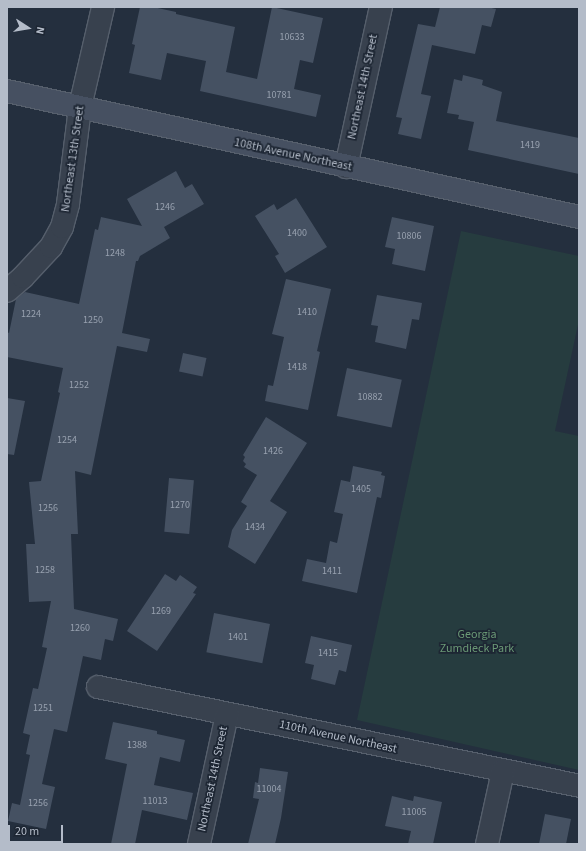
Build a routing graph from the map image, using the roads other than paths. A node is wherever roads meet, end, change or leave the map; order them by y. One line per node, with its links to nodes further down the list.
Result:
1 (103, 7): 4 (street, Northeast 13th Street)
2 (381, 7): 5 (street, Northeast 14th Street)
3 (7, 92): 4 (main road, 108th Avenue Northeast)
4 (80, 107): 5 (main road, 108th Avenue Northeast); 7 (street, Northeast 13th Street)
5 (346, 167): 6 (main road, 108th Avenue Northeast)
6 (579, 217)
7 (7, 291)
8 (98, 687): 9 (street, 110th Avenue Northeast)
9 (227, 714): 10 (street, 110th Avenue Northeast); 12 (street, Northeast 14th Street)
10 (503, 771): 11 (street, 110th Avenue Northeast); 13 (street)
11 (579, 786)
12 (199, 844)
13 (487, 844)

